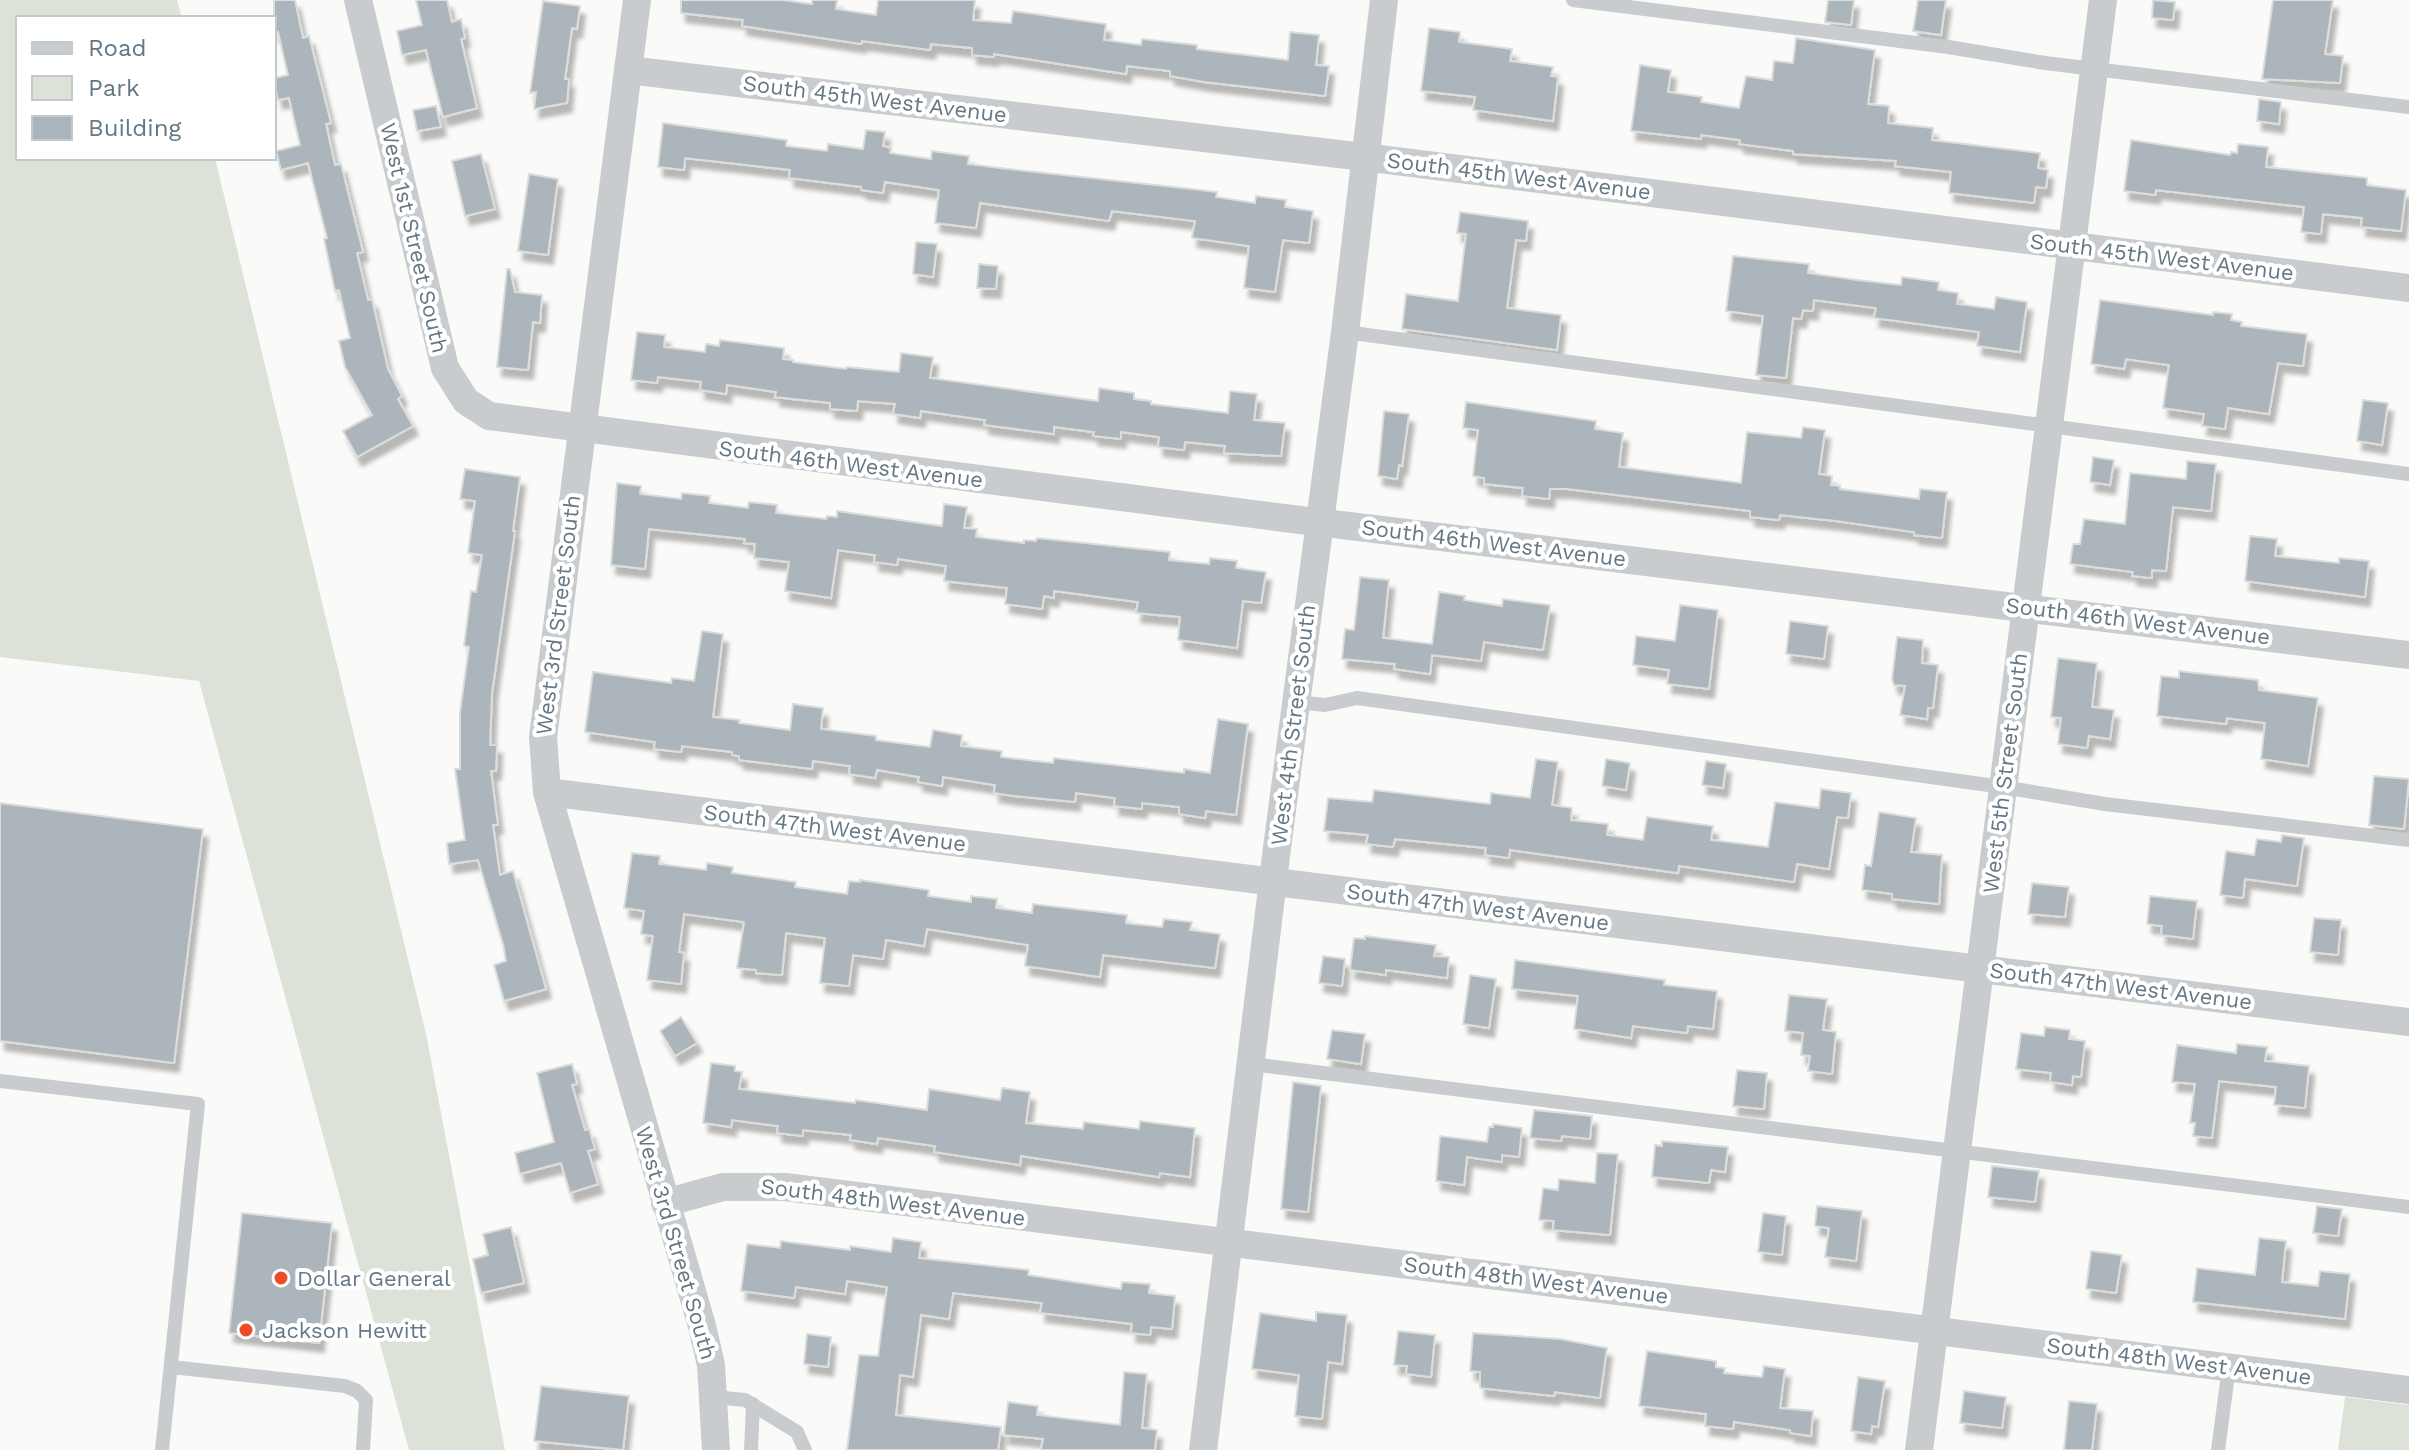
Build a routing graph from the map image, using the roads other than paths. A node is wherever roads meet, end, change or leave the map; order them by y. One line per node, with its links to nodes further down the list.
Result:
1 (358, 0): 14 (street, West 1st Street South)
2 (637, 0): 7 (street, West 3rd Street South)
3 (1384, 0): 9 (street, West 4th Street South)
4 (1573, 0): 6 (lane)
5 (2103, 0): 6 (street, West 5th Street South)
6 (2094, 69): 8 (lane); 10 (street, West 5th Street South)
7 (628, 70): 9 (street, South 45th West Avenue); 14 (street, West 3rd Street South)
8 (2409, 107)
9 (1364, 157): 10 (street, South 45th West Avenue); 12 (street, West 4th Street South)
10 (2071, 245): 11 (street, South 45th West Avenue); 13 (street, West 5th Street South)
11 (2409, 288)
12 (1345, 332): 13 (lane); 16 (street, West 4th Street South)
13 (2048, 426): 15 (lane); 17 (street, West 5th Street South)
14 (580, 429): 16 (street, South 46th West Avenue); 21 (street, West 3rd Street South)
15 (2409, 474)
16 (1320, 522): 17 (street, South 46th West Avenue); 19 (street, West 4th Street South)
17 (2025, 607): 18 (street, South 46th West Avenue); 20 (street, West 5th Street South)
18 (2409, 655)
19 (1296, 702): 20 (lane); 23 (street, West 4th Street South)
20 (2003, 787): 22 (lane); 24 (street, West 5th Street South)
21 (547, 792): 23 (street, South 47th West Avenue); 29 (street, West 3rd Street South)
22 (2409, 840)
23 (1273, 882): 24 (street, South 47th West Avenue); 26 (street, West 4th Street South)
24 (1980, 968): 25 (street, South 47th West Avenue); 28 (street, West 5th Street South)
25 (2409, 1022)
26 (1251, 1064): 28 (lane); 31 (street, West 4th Street South)
27 (0, 1081): 33 (lane)
28 (1957, 1151): 30 (lane); 32 (street, West 5th Street South)
29 (665, 1203): 31 (street, South 48th West Avenue); 36 (street, West 3rd Street South)
30 (2409, 1207)
31 (1229, 1242): 32 (street, South 48th West Avenue); 43 (street, West 4th Street South)
32 (1935, 1330): 34 (street, South 48th West Avenue); 44 (street, West 5th Street South)
33 (171, 1367): 38 (lane); 39 (lane)
34 (2229, 1367): 35 (street, South 48th West Avenue); 45 (lane)
35 (2409, 1390)
36 (714, 1397): 37 (lane); 40 (street, West 3rd Street South)
37 (753, 1404): 41 (lane); 42 (lane)
38 (162, 1450)
39 (363, 1450)
40 (716, 1450)
41 (751, 1450)
42 (805, 1450)
43 (1203, 1450)
44 (1919, 1450)
45 (2218, 1450)

